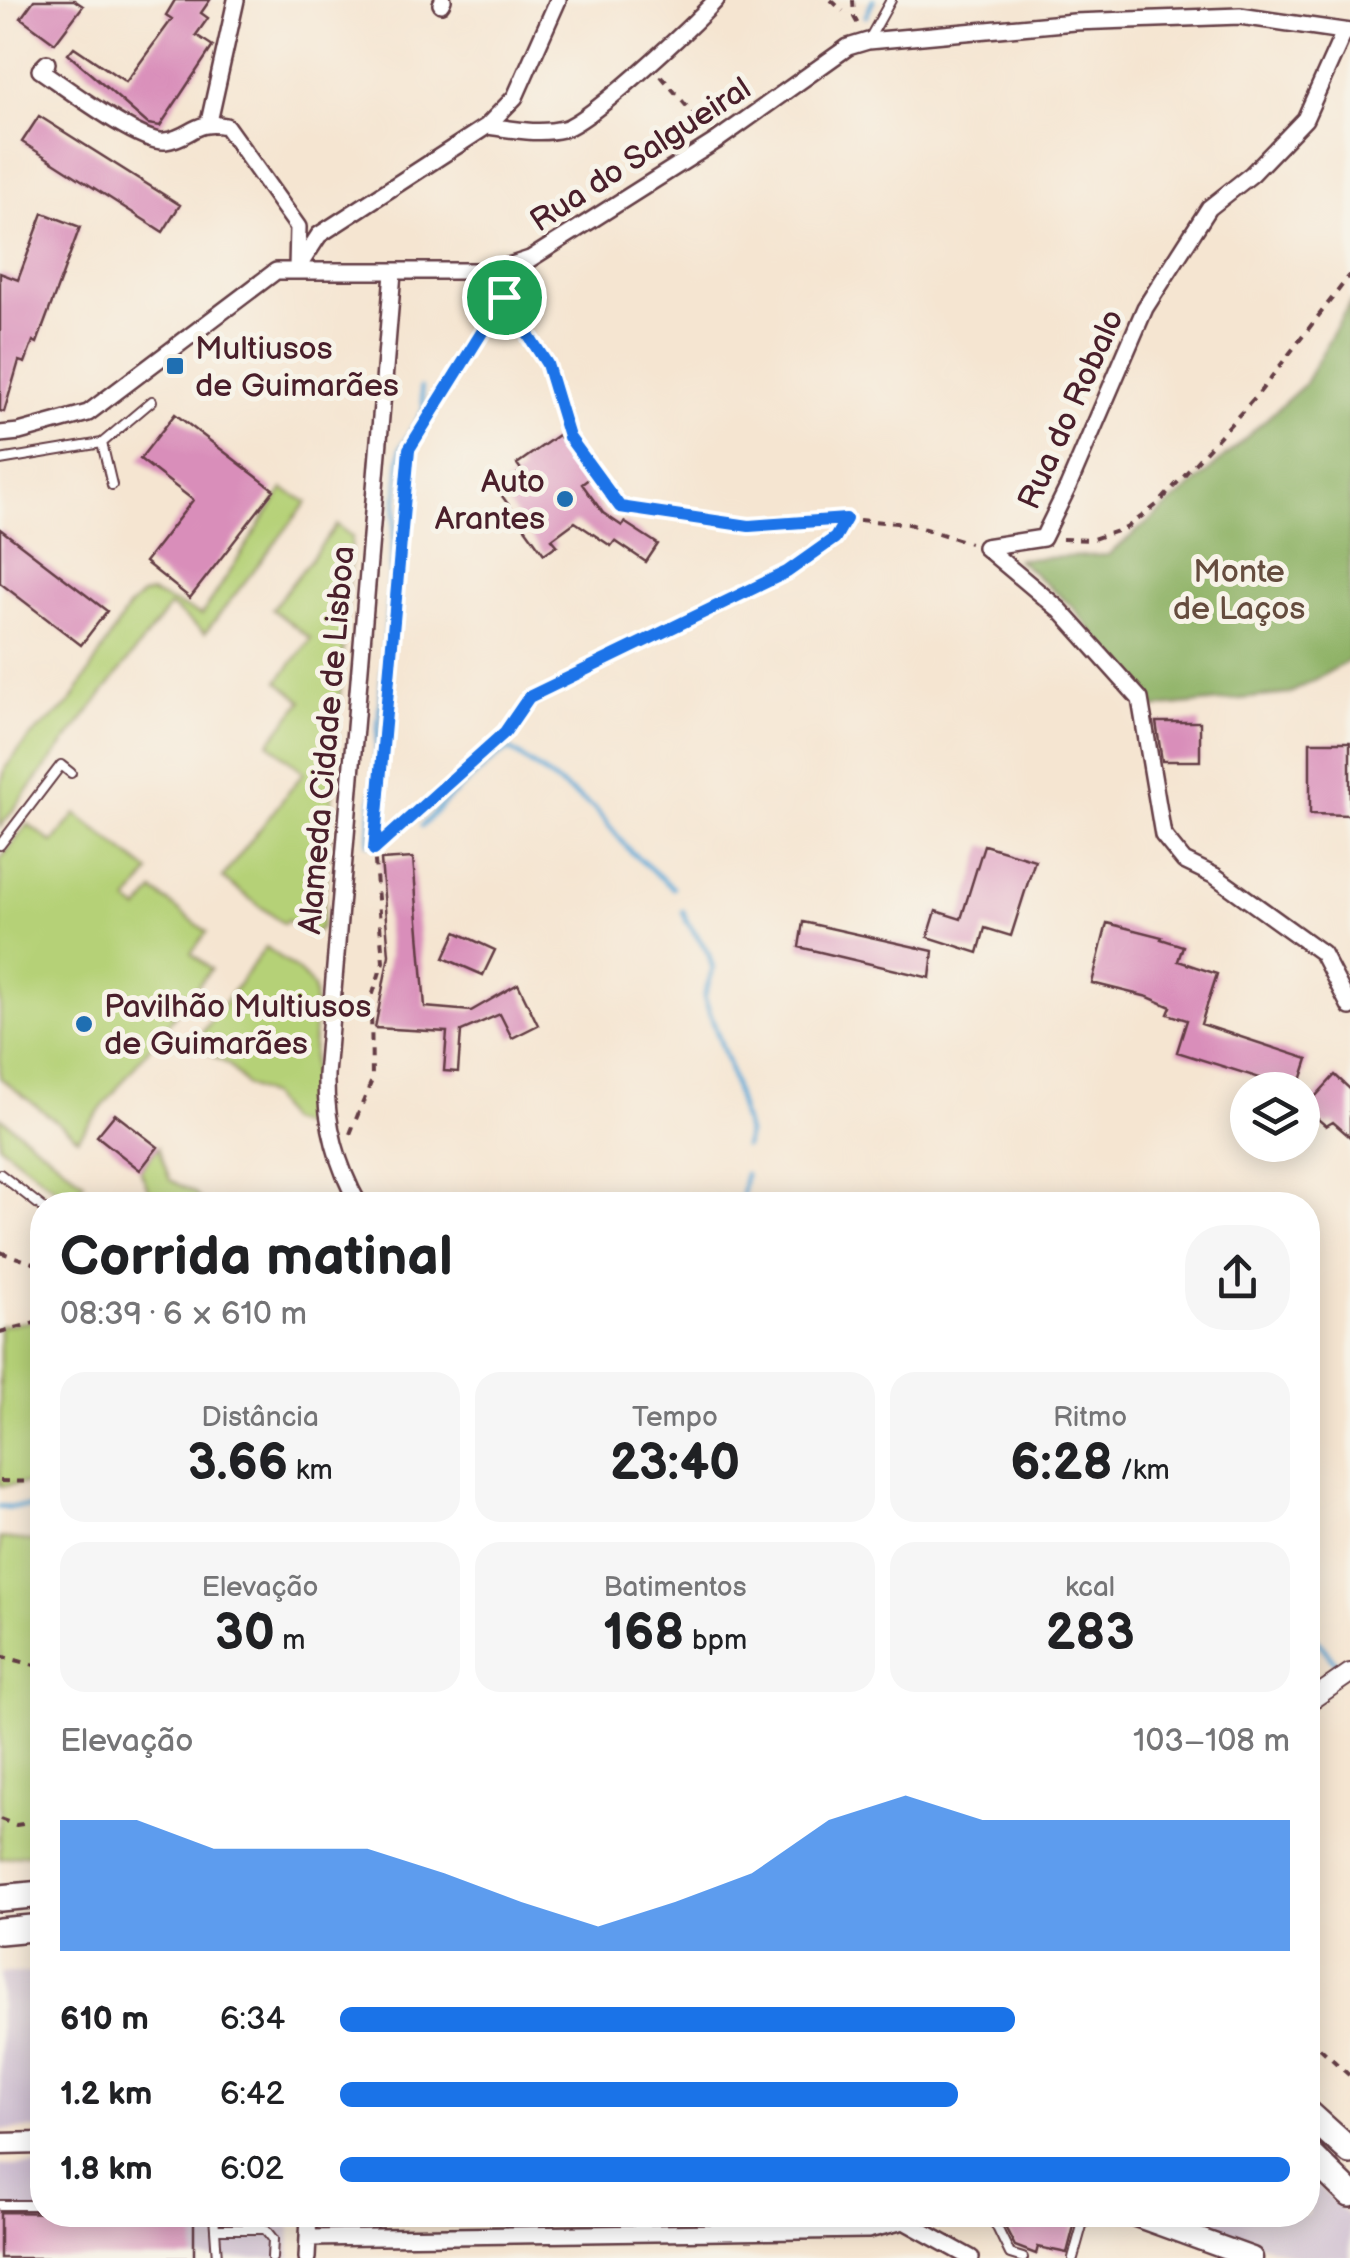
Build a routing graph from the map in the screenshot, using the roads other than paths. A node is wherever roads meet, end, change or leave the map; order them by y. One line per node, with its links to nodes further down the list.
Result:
1 (236, 0): 8 (street)
2 (558, 0): 9 (street)
3 (716, 0): 9 (street)
4 (891, 0): 6 (lane)
5 (1347, 32): 6 (street); 19 (street, Rua do Robalo)
6 (868, 41): 11 (street, Rua do Salgueiral)
7 (46, 63): 8 (street)
8 (209, 122): 10 (street)
9 (487, 126): 10 (street)
10 (297, 269): 11 (street, Rua do Salgueiral); 13 (street, Rua do Salgueiral)
11 (394, 273): 21 (street, Alameda Cidade de Lisboa)
12 (152, 401): 14 (lane)
13 (0, 434)
14 (102, 443): 15 (lane); 16 (lane)
15 (0, 460)
16 (112, 485)
17 (70, 773): 18 (lane)
18 (0, 845)
19 (1350, 1007)
20 (0, 1174): 22 (lane)
21 (352, 1192)
22 (30, 1198)
23 (1350, 1673): 24 (street)
24 (1320, 1694)
25 (30, 1895): 26 (highway)
26 (0, 1898)
27 (30, 1928): 28 (highway)
28 (0, 1931)
29 (1320, 2124): 32 (highway)
30 (30, 2143): 31 (main road)
31 (0, 2144)
32 (1350, 2152)
33 (1320, 2165): 34 (highway)
34 (1350, 2194)
35 (0, 2205): 36 (lane)
36 (30, 2205)
37 (216, 2227): 44 (lane)
38 (308, 2227): 45 (street)
39 (877, 2227): 45 (street)
40 (918, 2227): 49 (street)
41 (997, 2227): 50 (lane)
42 (1082, 2227): 51 (lane)
43 (1166, 2227): 52 (main road)
44 (216, 2230): 46 (lane); 47 (lane)
45 (308, 2238): 48 (street)
46 (217, 2258)
47 (272, 2258)
48 (307, 2258)
49 (971, 2258)
50 (1024, 2258)
51 (1073, 2258)
52 (1252, 2258)

